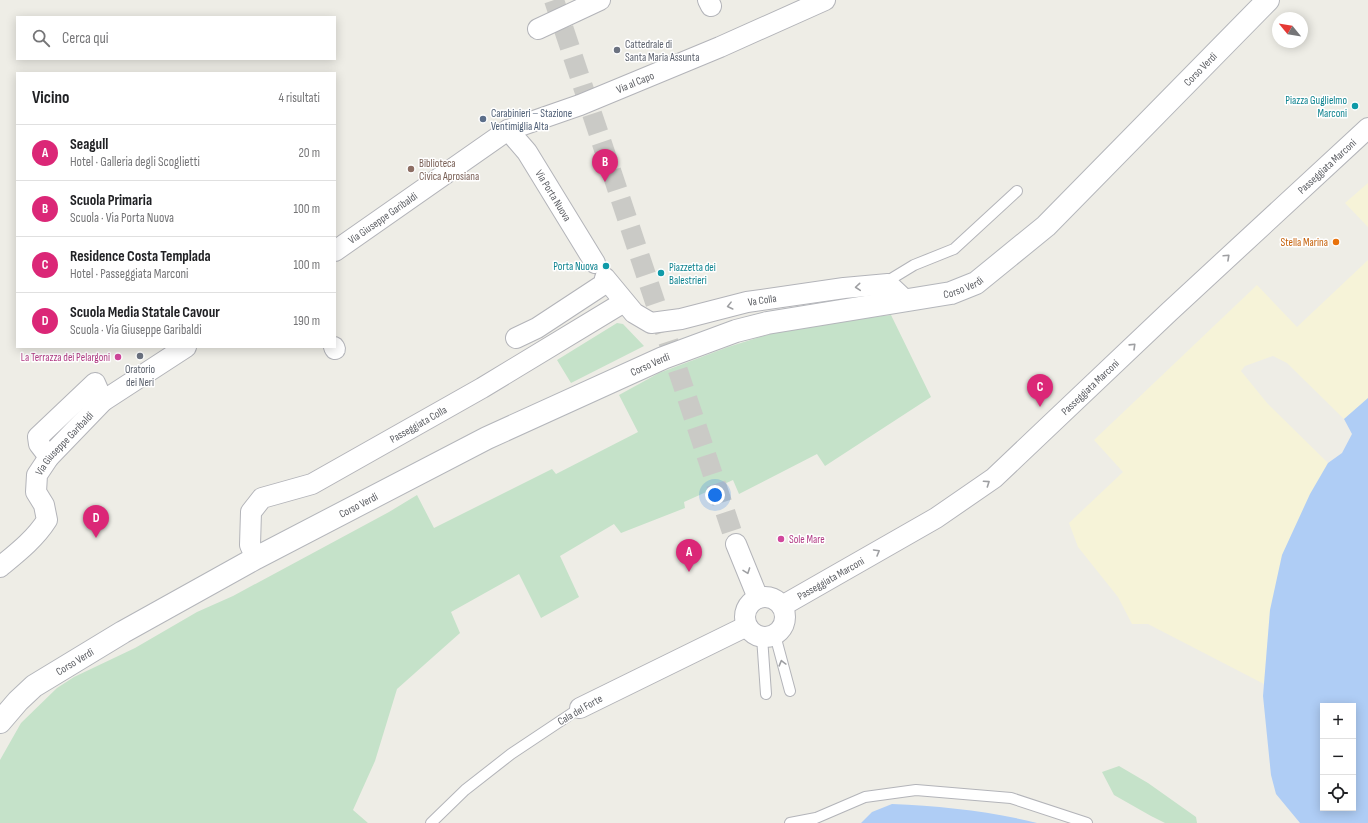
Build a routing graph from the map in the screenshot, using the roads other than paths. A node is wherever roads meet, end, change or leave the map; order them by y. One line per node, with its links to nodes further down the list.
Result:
1 (600, 0): 4 (street)
2 (825, 0): 6 (street, Via al Capo)
3 (1268, 0): 11 (main road, Corso Verdi)
4 (538, 29)
5 (1368, 128): 19 (street, Passeggiata Marconi, one-way to 5)
6 (508, 130): 8 (street, Via Giuseppe Garibaldi); 9 (street, Via Porta Nuova)
7 (1017, 191): 10 (lane)
8 (336, 250)
9 (602, 274): 12 (street, Via Porta Nuova); 13 (street)
10 (888, 284): 11 (street); 12 (street, Va Colla, one-way to 12)
11 (905, 300): 16 (main road, Corso Verdi)
12 (624, 302): 16 (street, Passeggiata Colla)
13 (516, 338)
14 (184, 348): 17 (street, Via Giuseppe Garibaldi)
15 (736, 544): 18 (street, one-way to 18)
16 (256, 558): 24 (main road, Corso Verdi)
17 (0, 567)
18 (758, 598): 19 (street); 20 (street)
19 (782, 606): 20 (street)
20 (761, 633): 21 (lane, one-way to 20); 22 (lane); 23 (street, Cala del Forte)
21 (790, 691)
22 (766, 694)
23 (580, 708): 26 (lane, Cala del Forte)
24 (0, 722)
25 (817, 820): 27 (lane); 28 (lane)
26 (432, 823)
27 (790, 823)
28 (1087, 823)

